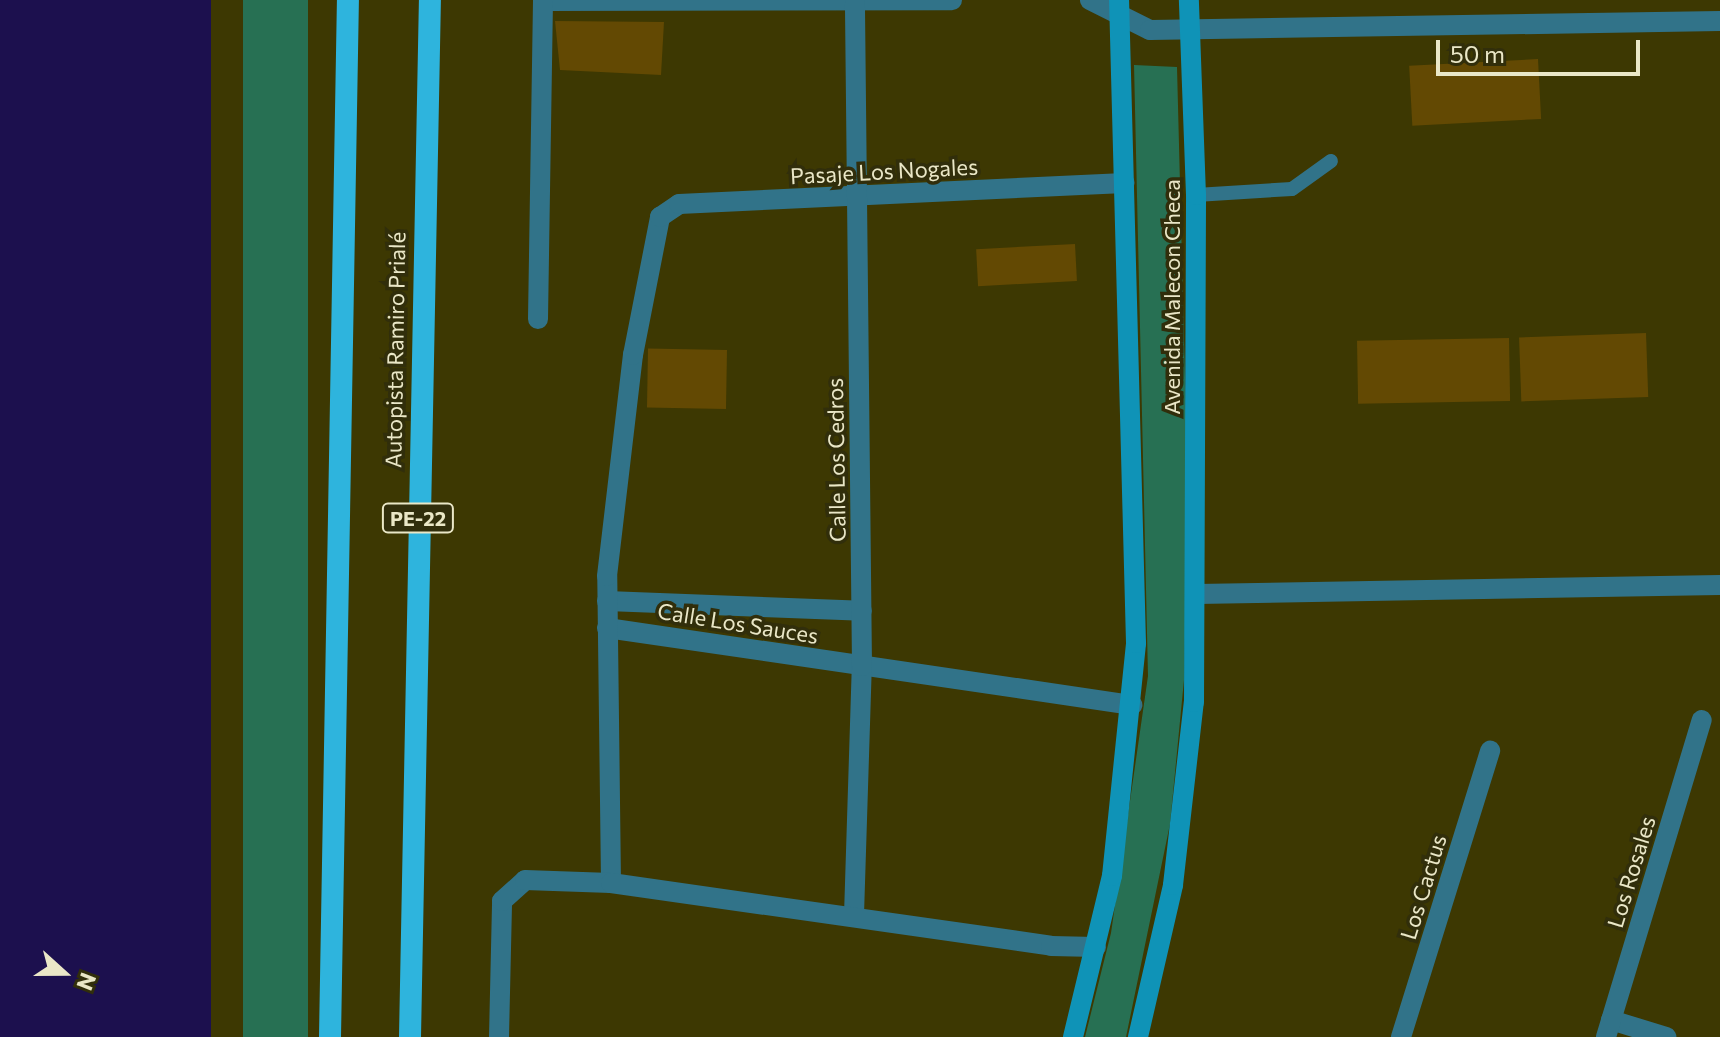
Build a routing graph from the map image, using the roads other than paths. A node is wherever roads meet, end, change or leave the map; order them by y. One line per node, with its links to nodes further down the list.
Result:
1 (348, 0): 29 (highway)
2 (430, 0): 30 (highway, Autopista Ramiro Prialé / PE-22)
3 (543, 0): 7 (street); 15 (street)
4 (952, 0): 7 (street)
5 (1090, 0): 8 (street)
6 (1189, 0): 10 (main road, Avenida Malecon Checa)
7 (855, 4): 14 (street, Calle Los Cedros)
8 (1119, 6): 10 (street); 12 (main road, Avenida Malecon Checa)
9 (1720, 21): 10 (street)
10 (1190, 31): 13 (main road, Avenida Malecon Checa)
11 (1331, 161): 13 (lane)
12 (1125, 183): 14 (street, Pasaje Los Nogales); 22 (main road, Avenida Malecon Checa)
13 (1196, 195): 17 (main road, Avenida Malecon Checa)
14 (857, 196): 18 (street, Pasaje Los Nogales); 19 (street, Calle Los Cedros)
15 (538, 319)
16 (1720, 585): 17 (street)
17 (1197, 594): 33 (main road, Avenida Malecon Checa)
18 (607, 601): 19 (street); 20 (street)
19 (862, 611): 21 (street, Calle Los Cedros)
20 (607, 628): 21 (street, Calle Los Sauces); 25 (street)
21 (862, 666): 22 (street, Calle Los Sauces); 26 (street, Calle Los Cedros)
22 (1132, 705): 27 (main road, Avenida Malecon Checa)
23 (1702, 720): 28 (street, Los Rosales)
24 (1490, 751): 34 (street, Los Cactus)
25 (611, 883): 26 (street); 31 (street)
26 (854, 915): 27 (street)
27 (1096, 947): 32 (main road, Avenida Malecon Checa)
28 (1609, 1029): 35 (street)
29 (330, 1037)
30 (410, 1037)
31 (499, 1037)
32 (1073, 1037)
33 (1138, 1037)
34 (1401, 1037)
35 (1666, 1037)

